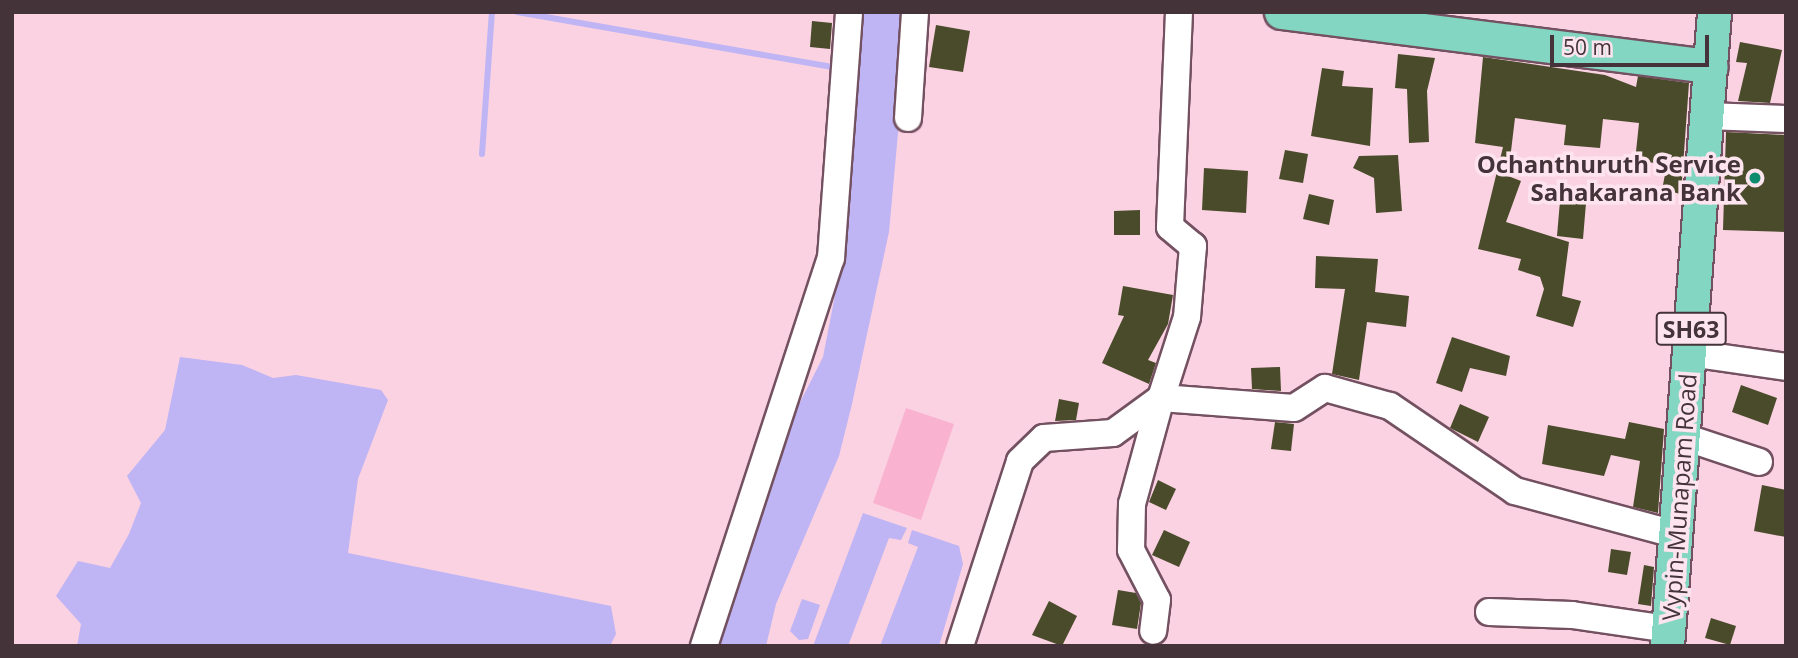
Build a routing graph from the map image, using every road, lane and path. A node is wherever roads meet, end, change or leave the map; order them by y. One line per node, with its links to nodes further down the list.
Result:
1 (849, 12): 19 (street)
2 (915, 12): 8 (street)
3 (1178, 12): 12 (street)
4 (1714, 12): 6 (main road, Vypin-Munapam Road / SH63)
5 (1297, 14): 6 (main road)
6 (1711, 66): 7 (main road, Vypin-Munapam Road / SH63)
7 (1707, 116): 9 (street); 10 (main road, Vypin-Munapam Road / SH63)
8 (908, 118)
9 (1786, 119)
10 (1689, 353): 11 (street); 13 (main road, Vypin-Munapam Road / SH63)
11 (1786, 367)
12 (1161, 398): 15 (street); 17 (street); 20 (street)
13 (1685, 436): 14 (street); 15 (main road, Vypin-Munapam Road / SH63)
14 (1759, 462)
15 (1678, 535): 18 (main road, Vypin-Munapam Road / SH63)
16 (1489, 612): 18 (street)
17 (1153, 631)
18 (1668, 638)
19 (704, 646)
20 (960, 646)

